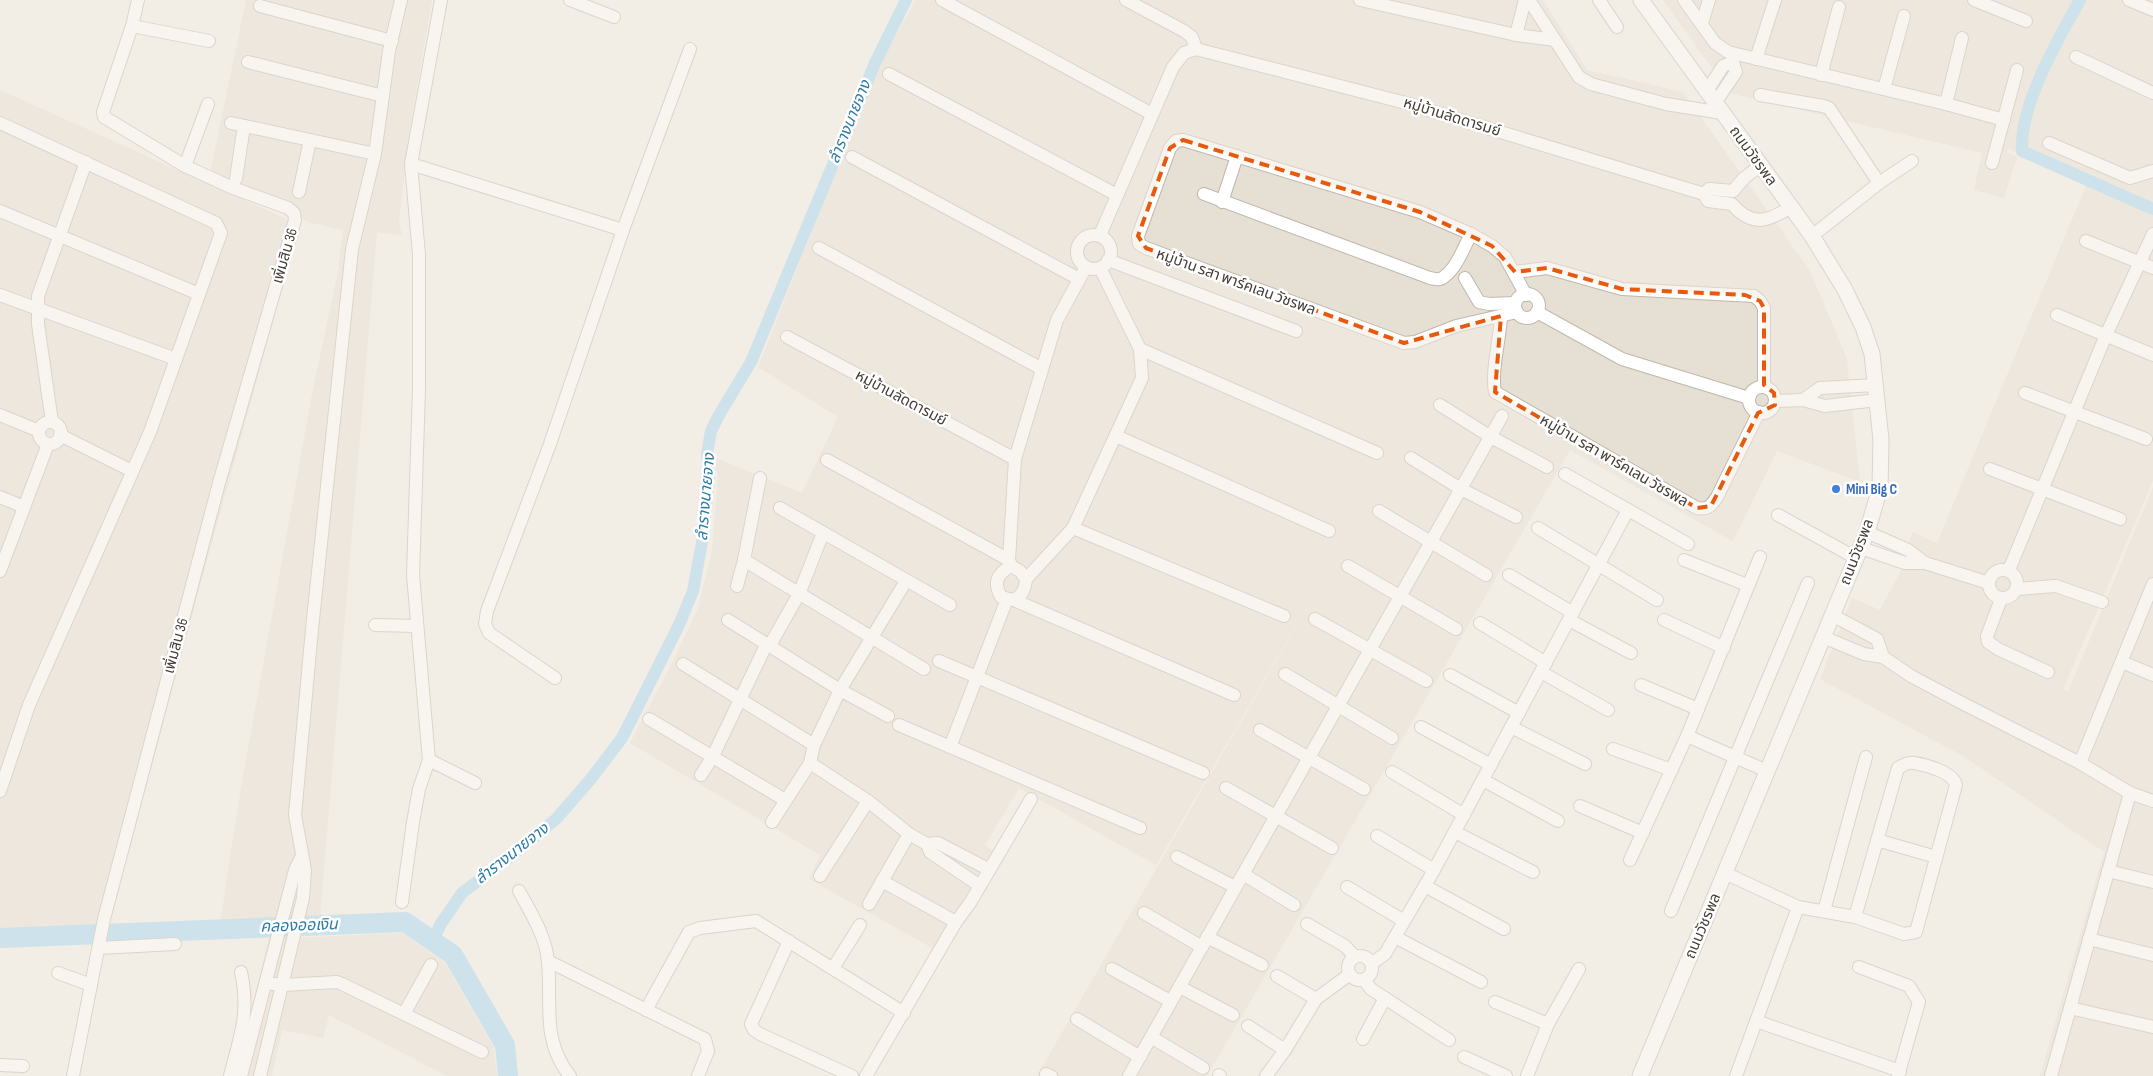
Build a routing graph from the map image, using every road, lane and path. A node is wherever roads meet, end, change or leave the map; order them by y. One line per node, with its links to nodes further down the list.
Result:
1 (138, 0): 26 (street)
2 (401, 0): 32 (street)
3 (441, 0): 62 (street)
4 (570, 0): 23 (street)
5 (942, 0): 49 (street)
6 (1126, 0): 34 (street)
7 (1360, 0): 18 (street)
8 (1525, 0): 28 (street)
9 (1529, 0): 30 (street)
10 (1599, 0): 27 (street)
11 (1641, 0): 46 (street, ถนนวัชรพล)
12 (1684, 0): 25 (street)
13 (1710, 0): 25 (street)
14 (1775, 0): 37 (street)
15 (1974, 0): 17 (street)
16 (2129, 0): 21 (street)
17 (1987, 2): 24 (street)
18 (1396, 4): 28 (street)
19 (260, 6): 32 (street)
20 (1839, 7): 41 (street)
21 (2153, 10)
22 (1904, 16): 42 (street)
23 (614, 17)
24 (2026, 21)
25 (1702, 23): 35 (street)
26 (132, 26): 31 (street); 64 (street)
27 (1617, 27)
28 (1516, 35): 30 (street)
29 (1962, 38): 48 (street)
30 (1555, 40): 46 (street)
31 (209, 41)
32 (392, 41): 45 (street)
33 (690, 49): 77 (street)
34 (1196, 49): 49 (street); 71 (street, หมู่บ้านลัดดารมย์)
35 (1735, 58): 37 (street); 46 (street)
36 (2076, 58): 43 (street)
37 (1756, 60): 41 (street)
38 (248, 62): 45 (street)
39 (2017, 70): 50 (street)
40 (889, 74): 72 (street)
41 (1821, 75): 42 (street)
42 (1884, 89): 48 (street)
43 (2153, 93)
44 (1760, 95): 67 (street)
45 (383, 96): 56 (street)
46 (1714, 102): 63 (street, ถนนวัชรพล)
47 (208, 104): 64 (street)
48 (1946, 104): 50 (street)
49 (1152, 114): 72 (street)
50 (2004, 120): 61 (street)
51 (0, 123): 60 (street)
52 (231, 123): 53 (street)
53 (244, 126): 54 (street); 66 (street)
54 (310, 140): 56 (street); 69 (street)
55 (2050, 143): 65 (street)
56 (375, 154): 265 (street)
57 (1237, 156): 73 (street); 78 (street, หมู่บ้าน รสา พาร์คเลน วัชรพล); 99 (street, หมู่บ้าน รสา พาร์คเลน วัชรพล)
58 (852, 157): 91 (street)
59 (1912, 161): 67 (street)
60 (86, 162): 82 (street); 92 (street)
61 (1992, 163)
62 (411, 164): 77 (street); 186 (street)
63 (1761, 165): 68 (street); 75 (street, ถนนวัชรพล)
64 (185, 166): 299 (street, เพิ่มสิน 36)
65 (2153, 171)
66 (236, 179)
67 (1879, 183): 81 (street)
68 (1733, 190): 71 (street, หมู่บ้านลัดดารมย์); 74 (street)
69 (299, 192)
70 (1204, 194): 73 (street)
71 (1704, 194): 74 (street, หมู่บ้านลัดดารมย์)
72 (1117, 195): 80 (street)
73 (1222, 202): 78 (street)
74 (1732, 204): 75 (street, หมู่บ้านลัดดารมย์)
75 (1791, 207): 81 (street, ถนนวัชรพล)
76 (0, 211): 82 (street)
77 (622, 230): 205 (street)
78 (1471, 234): 89 (street, หมู่บ้าน รสา พาร์คเลน วัชรพล)
79 (2153, 234): 85 (street)
80 (1100, 235): 86 (street); 87 (street)
81 (1812, 236): 108 (street, ถนนวัชรพล)
82 (60, 238): 92 (street); 96 (street)
83 (2086, 240): 85 (street)
84 (819, 248): 106 (street)
85 (2140, 262): 88 (street); 101 (street)
86 (1104, 264): 87 (street); 100 (street); 103 (street)
87 (1086, 267): 91 (street)
88 (2153, 268)
89 (1515, 272): 94 (street, หมู่บ้าน รสา พาร์คเลน วัชรพล); 107 (street)
90 (1465, 278): 95 (street)
91 (1079, 279): 106 (street)
92 (199, 294): 105 (street)
93 (0, 295): 96 (street)
94 (1526, 295): 95 (street); 97 (street)
95 (1516, 307): 97 (street); 99 (street, หมู่บ้าน รสา พาร์คเลน วัชรพล)
96 (38, 309): 105 (street); 118 (street)
97 (1537, 312): 110 (street)
98 (2057, 315): 101 (street)
99 (1500, 316): 115 (street, หมู่บ้าน รสา พาร์คเลน วัชรพล)
100 (1296, 331)
101 (2106, 335): 104 (street); 114 (street)
102 (787, 337): 127 (street, หมู่บ้านลัดดารมย์)
103 (1140, 348): 121 (street); 125 (street)
104 (2153, 355)
105 (176, 359): 131 (street)
106 (1042, 369): 127 (street)
107 (1764, 387): 110 (street); 112 (street)
108 (1877, 392): 111 (street); 111 (street); 147 (street, ถนนวัชรพล)
109 (2025, 393): 114 (street)
110 (1749, 398): 115 (street)
111 (1803, 400): 112 (street)
112 (1776, 401): 115 (street)
113 (1440, 405): 122 (street)
114 (2074, 411): 123 (street); 135 (street)
115 (1759, 412)
116 (0, 414): 119 (street)
117 (1502, 416): 122 (street)
118 (52, 422): 119 (street); 120 (street)
119 (39, 431): 124 (street)
120 (60, 435): 124 (street); 131 (street)
121 (1116, 436): 144 (street); 146 (street)
122 (1491, 437): 129 (street); 134 (street)
123 (2146, 439)
124 (48, 444): 137 (street)
125 (1377, 454)
126 (1410, 458): 134 (street)
127 (1015, 459): 155 (street)
128 (828, 460): 155 (street)
129 (1548, 467)
130 (1990, 469): 135 (street)
131 (132, 471): 244 (street)
132 (1565, 474): 139 (street)
133 (760, 478): 153 (street)
134 (1461, 488): 142 (street); 149 (street)
135 (2042, 489): 143 (street); 159 (street)
136 (0, 497): 137 (street)
137 (24, 507): 160 (street)
138 (780, 508): 148 (street)
139 (1628, 510): 150 (street); 157 (street)
140 (1378, 511): 149 (street)
141 (1778, 515): 151 (street)
142 (1516, 517)
143 (2120, 519)
144 (1073, 528): 163 (street); 179 (street)
145 (1538, 528): 157 (street)
146 (1329, 531)
147 (1867, 532): 151 (street, ถนนวัชรพล); 156 (street)
148 (823, 533): 164 (street); 171 (street)
149 (1432, 541): 161 (street); 172 (street)
150 (1688, 544)
151 (1859, 553): 156 (street); 178 (street, ถนนวัชรพล)
152 (1760, 557): 167 (street)
153 (744, 560): 168 (street); 171 (street)
154 (1684, 560): 167 (street)
155 (1010, 563): 163 (street); 174 (street)
156 (1926, 563): 166 (street)
157 (1599, 565): 175 (street); 180 (street)
158 (1348, 566): 172 (street)
159 (2009, 570): 166 (street); 169 (street)
160 (0, 571)
161 (1486, 575)
162 (1509, 575): 180 (street)
163 (1026, 579): 174 (street)
164 (906, 581): 177 (street); 188 (street)
165 (1808, 583): 227 (street)
166 (1989, 583): 173 (street)
167 (1747, 585): 191 (street)
168 (737, 586)
169 (2017, 589): 173 (street); 176 (street)
170 (2151, 592): 196 (street)
171 (800, 594): 188 (street); 190 (street)
172 (1400, 596): 187 (street); 192 (street)
173 (2000, 599): 200 (street)
174 (1010, 600): 204 (street); 209 (street)
175 (1657, 600)
176 (2102, 602)
177 (950, 605)
178 (1832, 615): 189 (street, ถนนวัชรพล); 194 (street)
179 (1284, 616)
180 (1571, 616): 193 (street); 198 (street)
181 (1315, 619): 192 (street)
182 (728, 620): 190 (street)
183 (1664, 620): 191 (street)
184 (1480, 623): 198 (street)
185 (375, 625): 186 (street)
186 (417, 626): 230 (street)
187 (1456, 628)
188 (873, 637): 199 (street); 208 (street)
189 (1823, 637): 194 (street); 237 (street, ถนนวัชรพล)
190 (769, 644): 208 (street); 210 (street)
191 (1724, 648): 212 (street)
192 (1370, 649): 206 (street); 211 (street)
193 (1632, 653)
194 (1883, 657): 232 (street)
195 (939, 661): 204 (street)
196 (2122, 662): 203 (street); 232 (street)
197 (683, 664): 210 (street)
198 (1544, 667): 213 (street); 214 (street)
199 (924, 669)
200 (2048, 672)
201 (1286, 674): 211 (street)
202 (1450, 675): 214 (street)
203 (2153, 676)
204 (976, 677): 224 (street); 238 (street)
205 (556, 678)
206 (1426, 682)
207 (1641, 685): 212 (street)
208 (840, 690): 215 (street); 223 (street)
209 (1234, 696)
210 (741, 699): 223 (street); 226 (street)
211 (1338, 705): 222 (street); 229 (street)
212 (1698, 709): 221 (street)
213 (1608, 710)
214 (1519, 713): 219 (street)
215 (888, 716)
216 (649, 719): 226 (street)
217 (898, 725): 224 (street)
218 (1421, 727): 234 (street)
219 (1511, 727): 233 (street); 234 (street)
220 (1260, 730): 229 (street)
221 (1688, 736): 227 (street); 235 (street)
222 (1392, 738)
223 (814, 745): 231 (street)
224 (950, 747): 255 (street)
225 (1613, 749): 235 (street)
226 (713, 756): 239 (street); 247 (street)
227 (1735, 756): 237 (street); 285 (street)
228 (1866, 757): 286 (street)
229 (1309, 758): 243 (street); 252 (street)
230 (429, 760): 241 (street); 281 (street)
231 (810, 763): 247 (street); 248 (street)
232 (2080, 763): 245 (street)
233 (1585, 764)
234 (1491, 765): 240 (street)
235 (1672, 770): 257 (street)
236 (1392, 772): 251 (street)
237 (1766, 772): 271 (street, ถนนวัชรพล)
238 (1203, 773)
239 (701, 775)
240 (1483, 780): 251 (street); 253 (street)
241 (475, 784)
242 (1226, 788): 252 (street)
243 (1364, 789)
244 (0, 791)
245 (2130, 793): 249 (street); 269 (street)
246 (1031, 799): 267 (street)
247 (785, 800): 254 (street)
248 (868, 801): 258 (street); 273 (street)
249 (2153, 801)
250 (1580, 806): 257 (street)
251 (1464, 816): 256 (street)
252 (1275, 817): 262 (street); 272 (street)
253 (1558, 821)
254 (772, 822)
255 (1140, 828)
256 (1455, 832): 268 (street); 270 (street)
257 (1643, 832): 266 (street)
258 (909, 834): 261 (street); 274 (street)
259 (1377, 836): 268 (street)
260 (1877, 840): 264 (street); 264 (street); 288 (street)
261 (927, 844): 267 (street); 276 (street)
262 (1332, 848)
263 (1177, 857): 278 (street)
264 (1936, 857): 288 (street)
265 (301, 858): 316 (street); 317 (street)
266 (1630, 860)
267 (988, 870): 276 (street)
268 (1434, 870): 277 (street)
269 (2108, 871): 275 (street); 295 (street)
270 (1533, 872)
271 (1725, 872): 284 (street); 357 (street, ถนนวัชรพล)
272 (1243, 874): 278 (street); 283 (street)
273 (820, 876)
274 (882, 881): 282 (street); 289 (street)
275 (2153, 882)
276 (980, 886): 289 (street)
277 (1425, 886): 290 (street); 293 (street)
278 (1235, 887): 297 (street)
279 (1347, 887): 290 (street)
280 (519, 891): 302 (street)
281 (402, 902)
282 (869, 904)
283 (1294, 905)
284 (1798, 907): 286 (street); 330 (street)
285 (1672, 911)
286 (1824, 911): 288 (street)
287 (1144, 913): 297 (street)
288 (1855, 917)
289 (956, 922): 326 (street)
290 (1404, 922): 294 (street)
291 (1307, 924): 301 (street)
292 (860, 925): 307 (street)
293 (1504, 929)
294 (1395, 937): 303 (street); 315 (street)
295 (2089, 939): 300 (street); 324 (street)
296 (789, 941): 307 (street); 325 (street); 351 (street)
297 (1204, 942): 305 (street); 319 (street)
298 (175, 944): 299 (street)
299 (99, 947): 318 (street, เพิ่มสิน 36)
300 (2153, 954)
301 (1355, 957): 303 (street); 312 (street)
302 (548, 960): 325 (street); 349 (street)
303 (1372, 963): 314 (street)
304 (431, 965): 327 (street)
305 (1262, 965)
306 (1859, 967): 344 (street)
307 (833, 968): 326 (street)
308 (1112, 969): 322 (street)
309 (1579, 969): 331 (street)
310 (241, 972): 346 (street)
311 (58, 973): 318 (street)
312 (1350, 974): 314 (street); 321 (street)
313 (1277, 976): 321 (street)
314 (1364, 980): 320 (street)
315 (1481, 982)
316 (266, 983): 317 (street); 347 (street)
317 (282, 985): 327 (street); 348 (street)
318 (92, 986): 345 (street, เพิ่มสิน 36)
319 (1180, 986): 322 (street); 328 (street)
320 (1385, 998): 335 (street); 336 (street)
321 (1316, 999): 337 (street)
322 (1170, 1001): 334 (street)
323 (1495, 1002): 331 (street)
324 (2070, 1008): 333 (street); 359 (street)
325 (646, 1010): 350 (street)
326 (904, 1013): 352 (street)
327 (404, 1014): 338 (street)
328 (1233, 1015)
329 (1077, 1019): 339 (street)
330 (1756, 1021): 344 (street); 358 (street)
331 (1548, 1024): 356 (street)
332 (1248, 1026): 337 (street)
333 (2153, 1027)
334 (1151, 1037): 339 (street); 343 (street)
335 (1363, 1039)
336 (1449, 1040)
337 (1285, 1050): 354 (street)
338 (482, 1052)
339 (1140, 1057): 353 (street)
340 (1464, 1057): 355 (street)
341 (0, 1065): 342 (street)
342 (22, 1066)
343 (1203, 1068)
344 (1899, 1073)
345 (73, 1076)
346 (230, 1076)
347 (241, 1076)
348 (260, 1076)
349 (570, 1076)
350 (698, 1076)
351 (852, 1076)
352 (866, 1076)
353 (1128, 1076)
354 (1266, 1076)
355 (1506, 1076)
356 (1527, 1076)
357 (1640, 1076)
358 (1736, 1076)
359 (2051, 1076)

